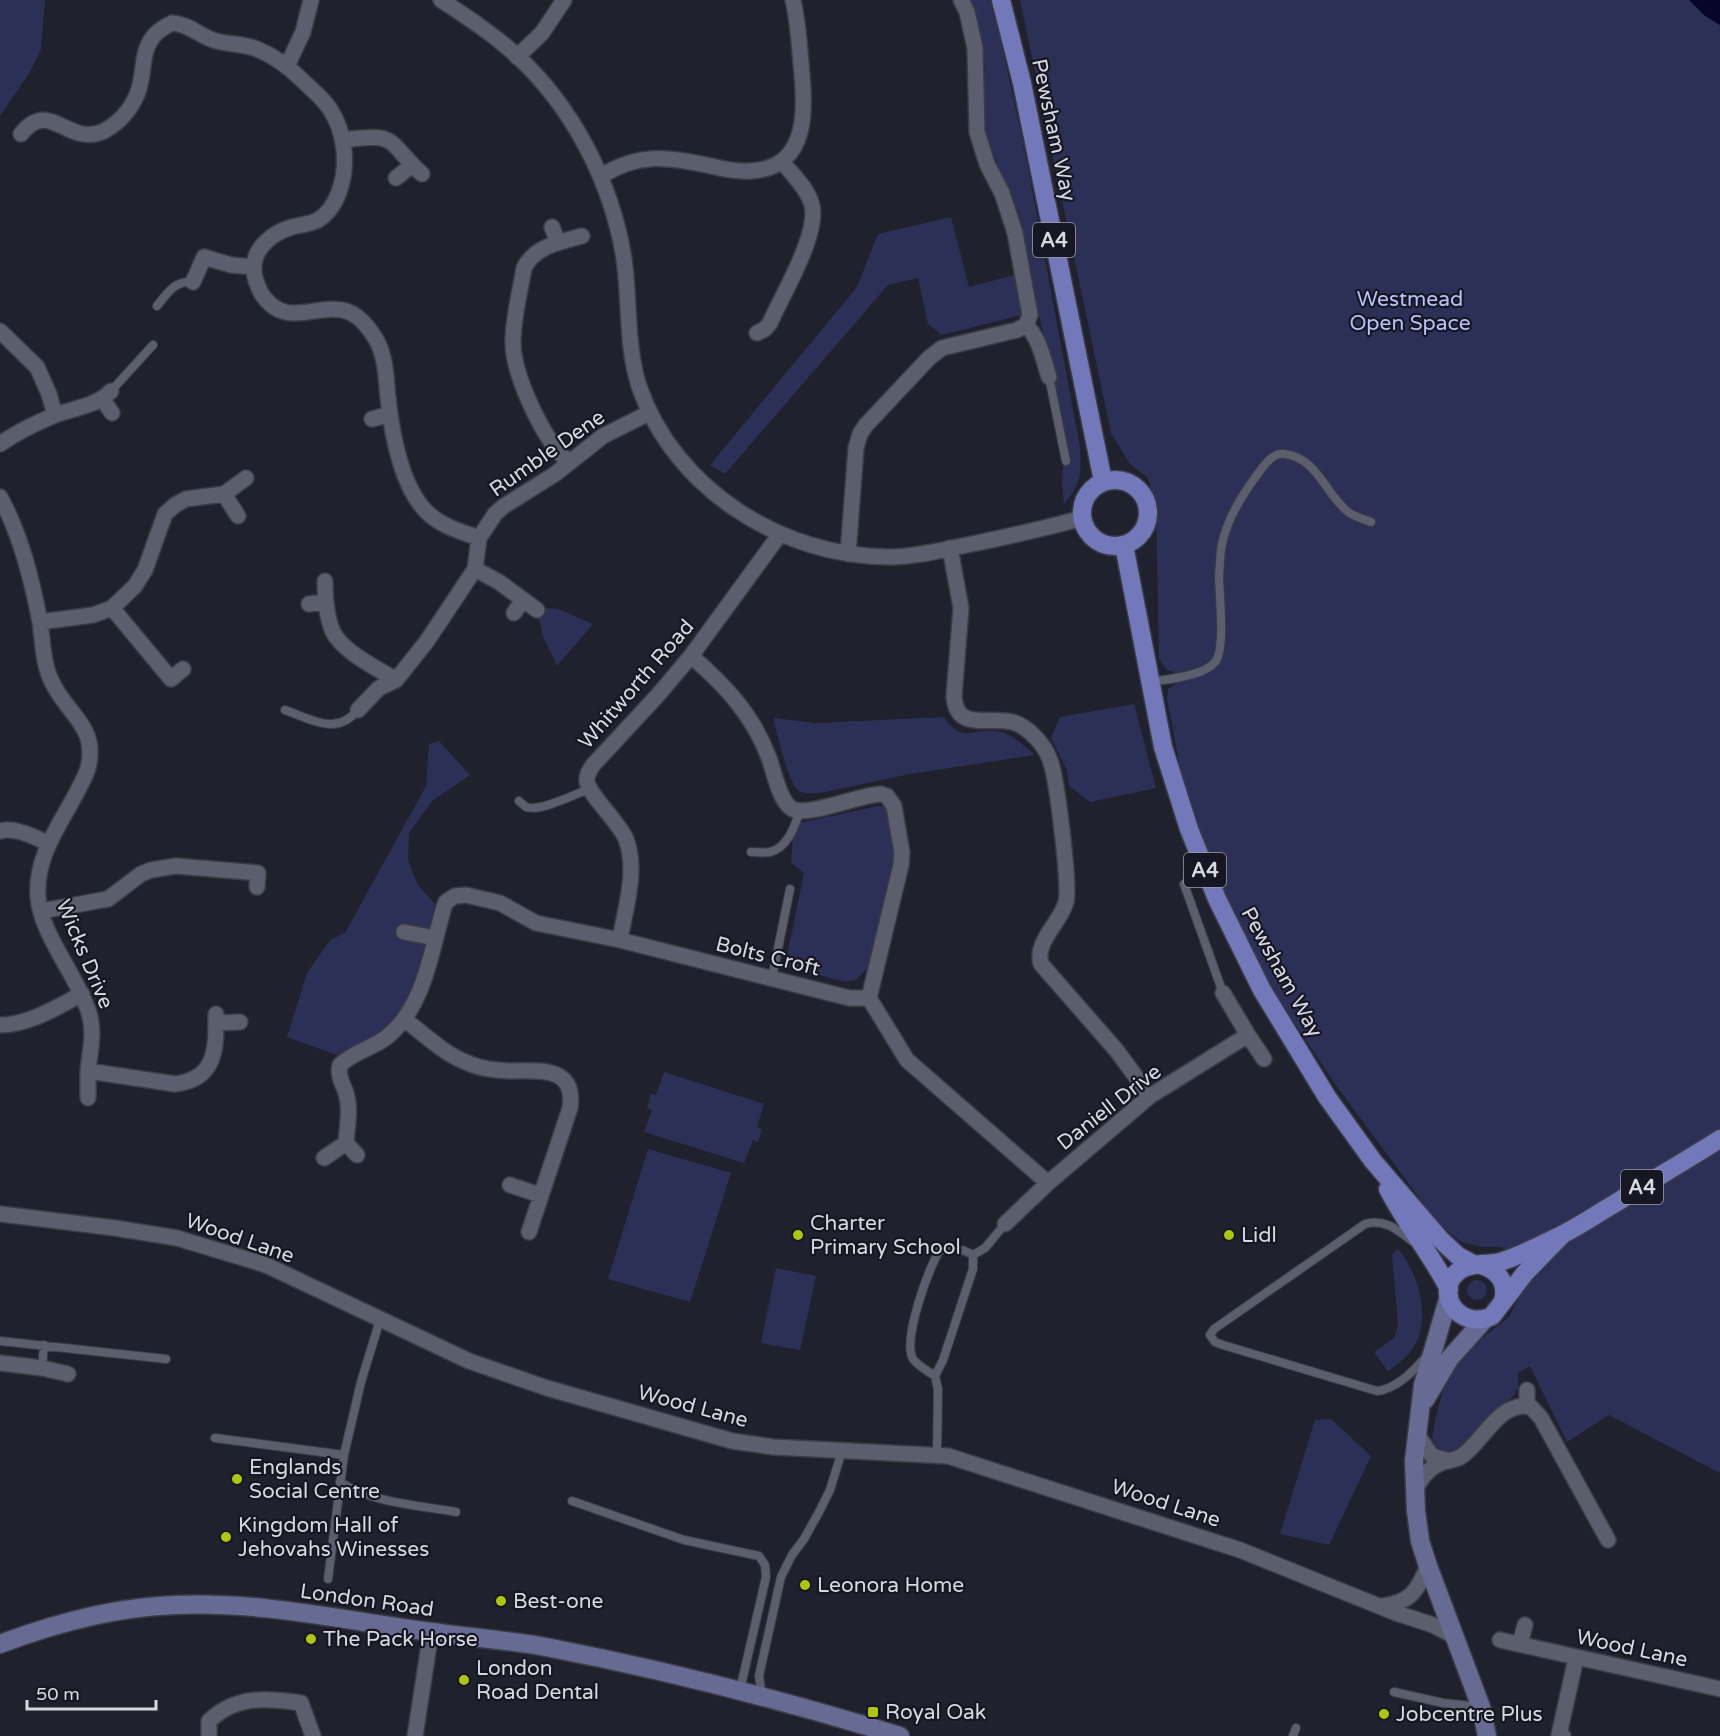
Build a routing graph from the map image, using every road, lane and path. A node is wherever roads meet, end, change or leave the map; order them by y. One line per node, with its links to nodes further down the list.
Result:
1 (311, 0): 8 (street)
2 (441, 0): 7 (street)
3 (564, 0): 7 (street)
4 (793, 0): 11 (street)
5 (961, 0): 20 (street)
6 (1001, 0): 35 (main road, Pewsham Way / A4)
7 (517, 57): 12 (street)
8 (287, 66): 9 (street); 10 (street)
9 (21, 134)
10 (343, 140): 13 (street); 17 (street)
11 (782, 161): 12 (street); 22 (street)
12 (601, 176): 27 (street)
13 (396, 178)
14 (552, 227): 16 (street)
15 (582, 236): 16 (street)
16 (558, 243): 33 (street)
17 (254, 267): 18 (street); 28 (street)
18 (193, 282): 19 (lane)
19 (157, 306)
20 (1026, 325): 24 (street); 45 (street)
21 (0, 331): 29 (street)
22 (765, 332)
23 (153, 345): 25 (lane)
24 (1049, 377): 32 (lane)
25 (107, 395): 26 (street); 29 (street)
26 (112, 413)
27 (649, 413): 33 (street, Rumble Dene); 41 (street)
28 (390, 414): 30 (street); 42 (street)
29 (55, 416): 31 (street)
30 (372, 419)
31 (0, 444)
32 (1066, 461)
33 (569, 462): 42 (street, Rumble Dene)
34 (246, 478): 36 (street)
35 (1103, 481): 39 (main road); 43 (main road)
36 (224, 494): 38 (street); 50 (street)
37 (2, 506): 52 (street, Wicks Drive)
38 (238, 516)
39 (1082, 518): 43 (main road); 44 (street)
40 (1371, 522): 56 (lane)
41 (780, 534): 45 (street); 53 (street, Whitworth Road)
42 (479, 538): 46 (street, Rumble Dene)
43 (1124, 545): 56 (main road, Pewsham Way / A4)
44 (950, 548): 45 (street); 82 (street)
45 (848, 555)
46 (474, 569): 51 (street); 55 (street, Rumble Dene)
47 (325, 581): 48 (street)
48 (325, 602): 49 (street); 55 (street)
49 (309, 604)
50 (112, 608): 52 (street); 54 (street)
51 (537, 610)
52 (40, 622): 63 (street, Wicks Drive)
53 (691, 656): 59 (street, Whitworth Road); 61 (street)
54 (183, 669)
55 (396, 680): 58 (street, Rumble Dene)
56 (1150, 681): 88 (main road, Pewsham Way / A4)
57 (285, 710): 58 (lane)
58 (358, 710)
59 (590, 789): 60 (lane); 71 (street)
60 (519, 801)
61 (800, 810): 64 (lane); 75 (street)
62 (0, 831): 63 (street)
63 (48, 843): 68 (street, Wicks Drive)
64 (751, 852)
65 (1184, 884): 73 (lane)
66 (257, 886): 68 (street)
67 (790, 888): 72 (lane)
68 (41, 911): 74 (street, Wicks Drive)
69 (404, 932): 70 (street)
70 (435, 938): 71 (street, Bolts Croft); 76 (street, Bolts Croft)
71 (620, 940): 72 (street, Bolts Croft)
72 (771, 978): 75 (street, Bolts Croft)
73 (1223, 993): 79 (street)
74 (82, 994): 78 (street); 81 (street, Wicks Drive)
75 (869, 998): 89 (street)
76 (404, 1019): 85 (street, Bolts Croft); 91 (street)
77 (240, 1022): 81 (street)
78 (0, 1025)
79 (1248, 1035): 80 (street); 82 (street, Daniell Drive)
80 (1264, 1059)
81 (88, 1071): 83 (street, Wicks Drive)
82 (1150, 1096): 89 (street, Daniell Drive)
83 (88, 1098)
84 (1720, 1139): 95 (main road, A4)
85 (346, 1143): 86 (street); 87 (street)
86 (357, 1155)
87 (324, 1158)
88 (1373, 1161): 96 (main road, Pewsham Way / A4); 98 (main road, Pewsham Way / A4)
89 (1048, 1183): 93 (street, Daniell Drive)
90 (510, 1185): 91 (street)
91 (540, 1195): 94 (street)
92 (0, 1214): 102 (street, Wood Lane)
93 (1005, 1224): 97 (lane)
94 (530, 1232)
95 (1563, 1234): 98 (main road, A4); 100 (main road, A4)
96 (1426, 1251): 99 (main road, Pewsham Way / A4); 105 (lane)
97 (973, 1255): 110 (lane); 110 (lane)
98 (1478, 1265): 99 (main road, A4); 100 (main road, A4)
99 (1449, 1292): 101 (main road, A4); 105 (street)
100 (1503, 1301): 101 (main road, A4)
101 (1485, 1319): 112 (street)
102 (380, 1320): 116 (street, Wood Lane); 118 (lane)
103 (0, 1341): 104 (lane)
104 (44, 1345): 106 (lane); 108 (lane)
105 (1432, 1349): 112 (street)
106 (166, 1359)
107 (0, 1363): 108 (street)
108 (42, 1368): 109 (street)
109 (68, 1374)
110 (935, 1376): 117 (lane)
111 (1527, 1390): 113 (street)
112 (1422, 1404): 114 (street)
113 (1527, 1406): 119 (street); 124 (street)
114 (1416, 1433): 119 (street); 121 (street)
115 (214, 1438): 118 (lane)
116 (842, 1451): 117 (street, Wood Lane); 138 (lane)
117 (937, 1454): 127 (street, Wood Lane)
118 (344, 1455): 120 (lane)
119 (1449, 1461): 121 (street)
120 (340, 1482): 123 (lane); 126 (lane)
121 (1414, 1490): 125 (street)
122 (572, 1500): 136 (lane)
123 (456, 1512)
124 (1602, 1536)
125 (1428, 1566): 127 (street); 130 (street)
126 (328, 1579)
127 (1383, 1606): 130 (street, Wood Lane)
128 (1525, 1625): 133 (street)
129 (430, 1632): 132 (street, London Road); 136 (street, London Road); 142 (street)
130 (1456, 1637): 139 (street)
131 (1500, 1640): 133 (street, Wood Lane)
132 (0, 1644)
133 (1520, 1644): 134 (street, Wood Lane)
134 (1576, 1658): 135 (street, Wood Lane); 145 (street)
135 (1720, 1689)
136 (740, 1692): 138 (street, London Road)
137 (1394, 1692): 139 (lane)
138 (762, 1697): 143 (street, London Road)
139 (1481, 1707): 144 (street)
140 (209, 1736): 141 (street)
141 (313, 1736)
142 (415, 1736)
143 (900, 1736)
144 (1487, 1736)
145 (1563, 1736)

